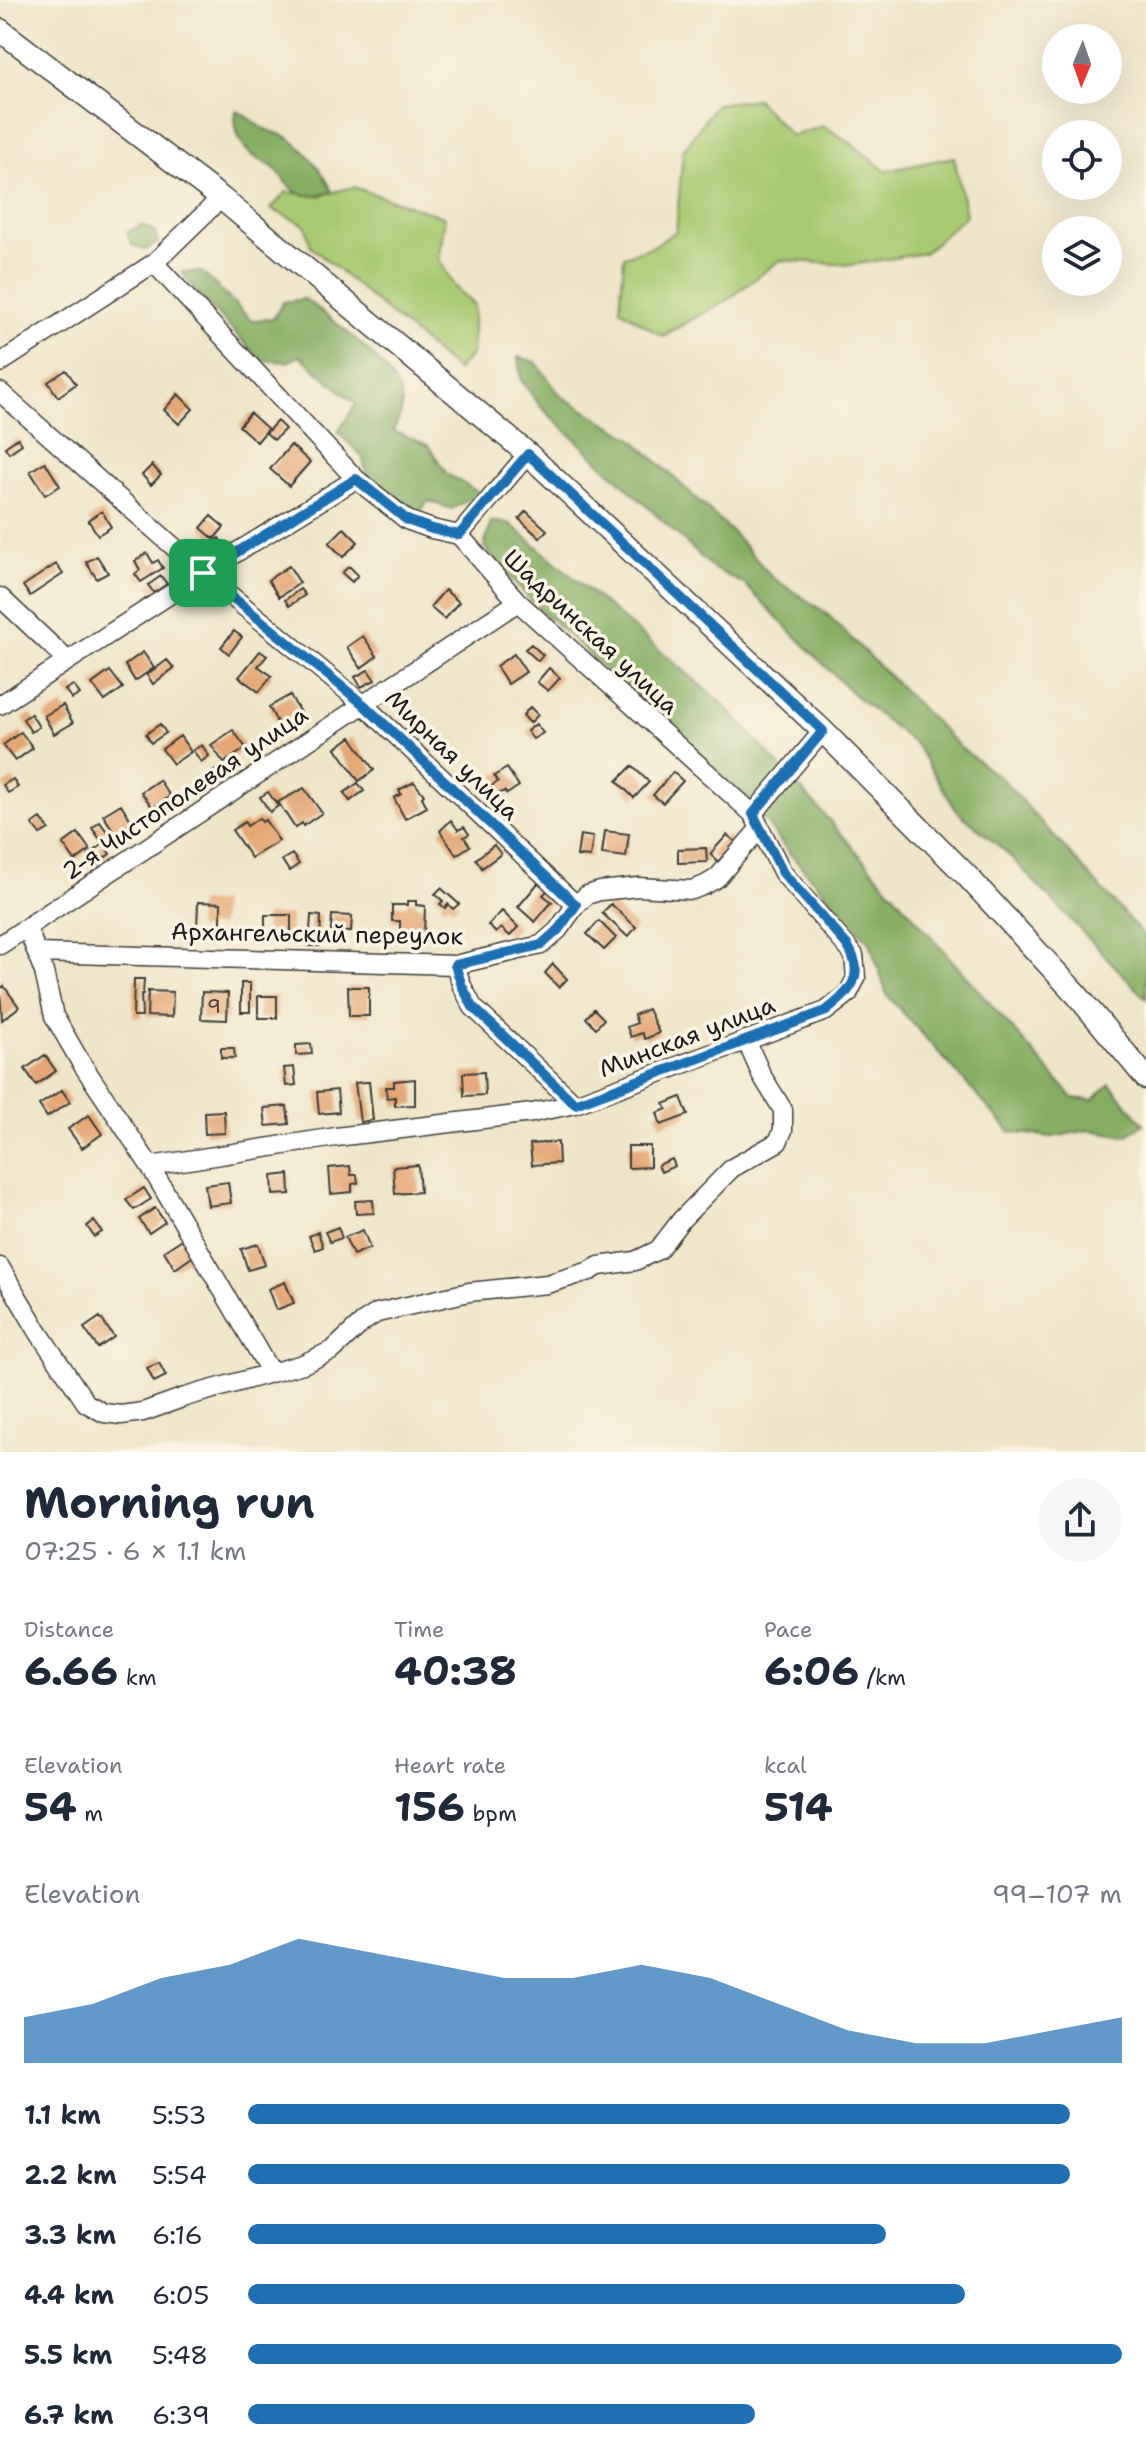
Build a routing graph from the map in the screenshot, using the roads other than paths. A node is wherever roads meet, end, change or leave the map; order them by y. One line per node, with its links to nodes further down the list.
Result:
1 (0, 30): 2 (main road)
2 (221, 198): 3 (street); 6 (main road)
3 (154, 263): 4 (street); 7 (street)
4 (0, 363)
5 (0, 392): 9 (street, Мирная улица)
6 (528, 454): 8 (street); 15 (main road)
7 (356, 479): 8 (street); 9 (street)
8 (459, 535): 10 (street, Шадринская улица)
9 (203, 573): 12 (street); 13 (street, Мирная улица)
10 (518, 602): 13 (street, 2-я Чистополевая улица); 16 (street, Шадринская улица)
11 (3, 604): 12 (street)
12 (68, 661): 14 (street)
13 (363, 704): 17 (street, Мирная улица); 18 (street, 2-я Чистополевая улица)
14 (0, 705)
15 (823, 731): 16 (street); 23 (main road)
16 (756, 821): 17 (street); 22 (street, Минская улица)
17 (576, 905): 21 (street, Архангельский переулок)
18 (27, 927): 19 (street, 2-я Чистополевая улица); 20 (street)
19 (0, 945)
20 (37, 953): 21 (street, Архангельский переулок); 25 (street)
21 (455, 965): 24 (street)
22 (746, 1040): 24 (street, Минская улица); 27 (street)
23 (1146, 1078)
24 (575, 1104): 25 (street, Минская улица)
25 (150, 1166): 27 (street)
26 (0, 1267): 27 (street)
27 (271, 1373)

